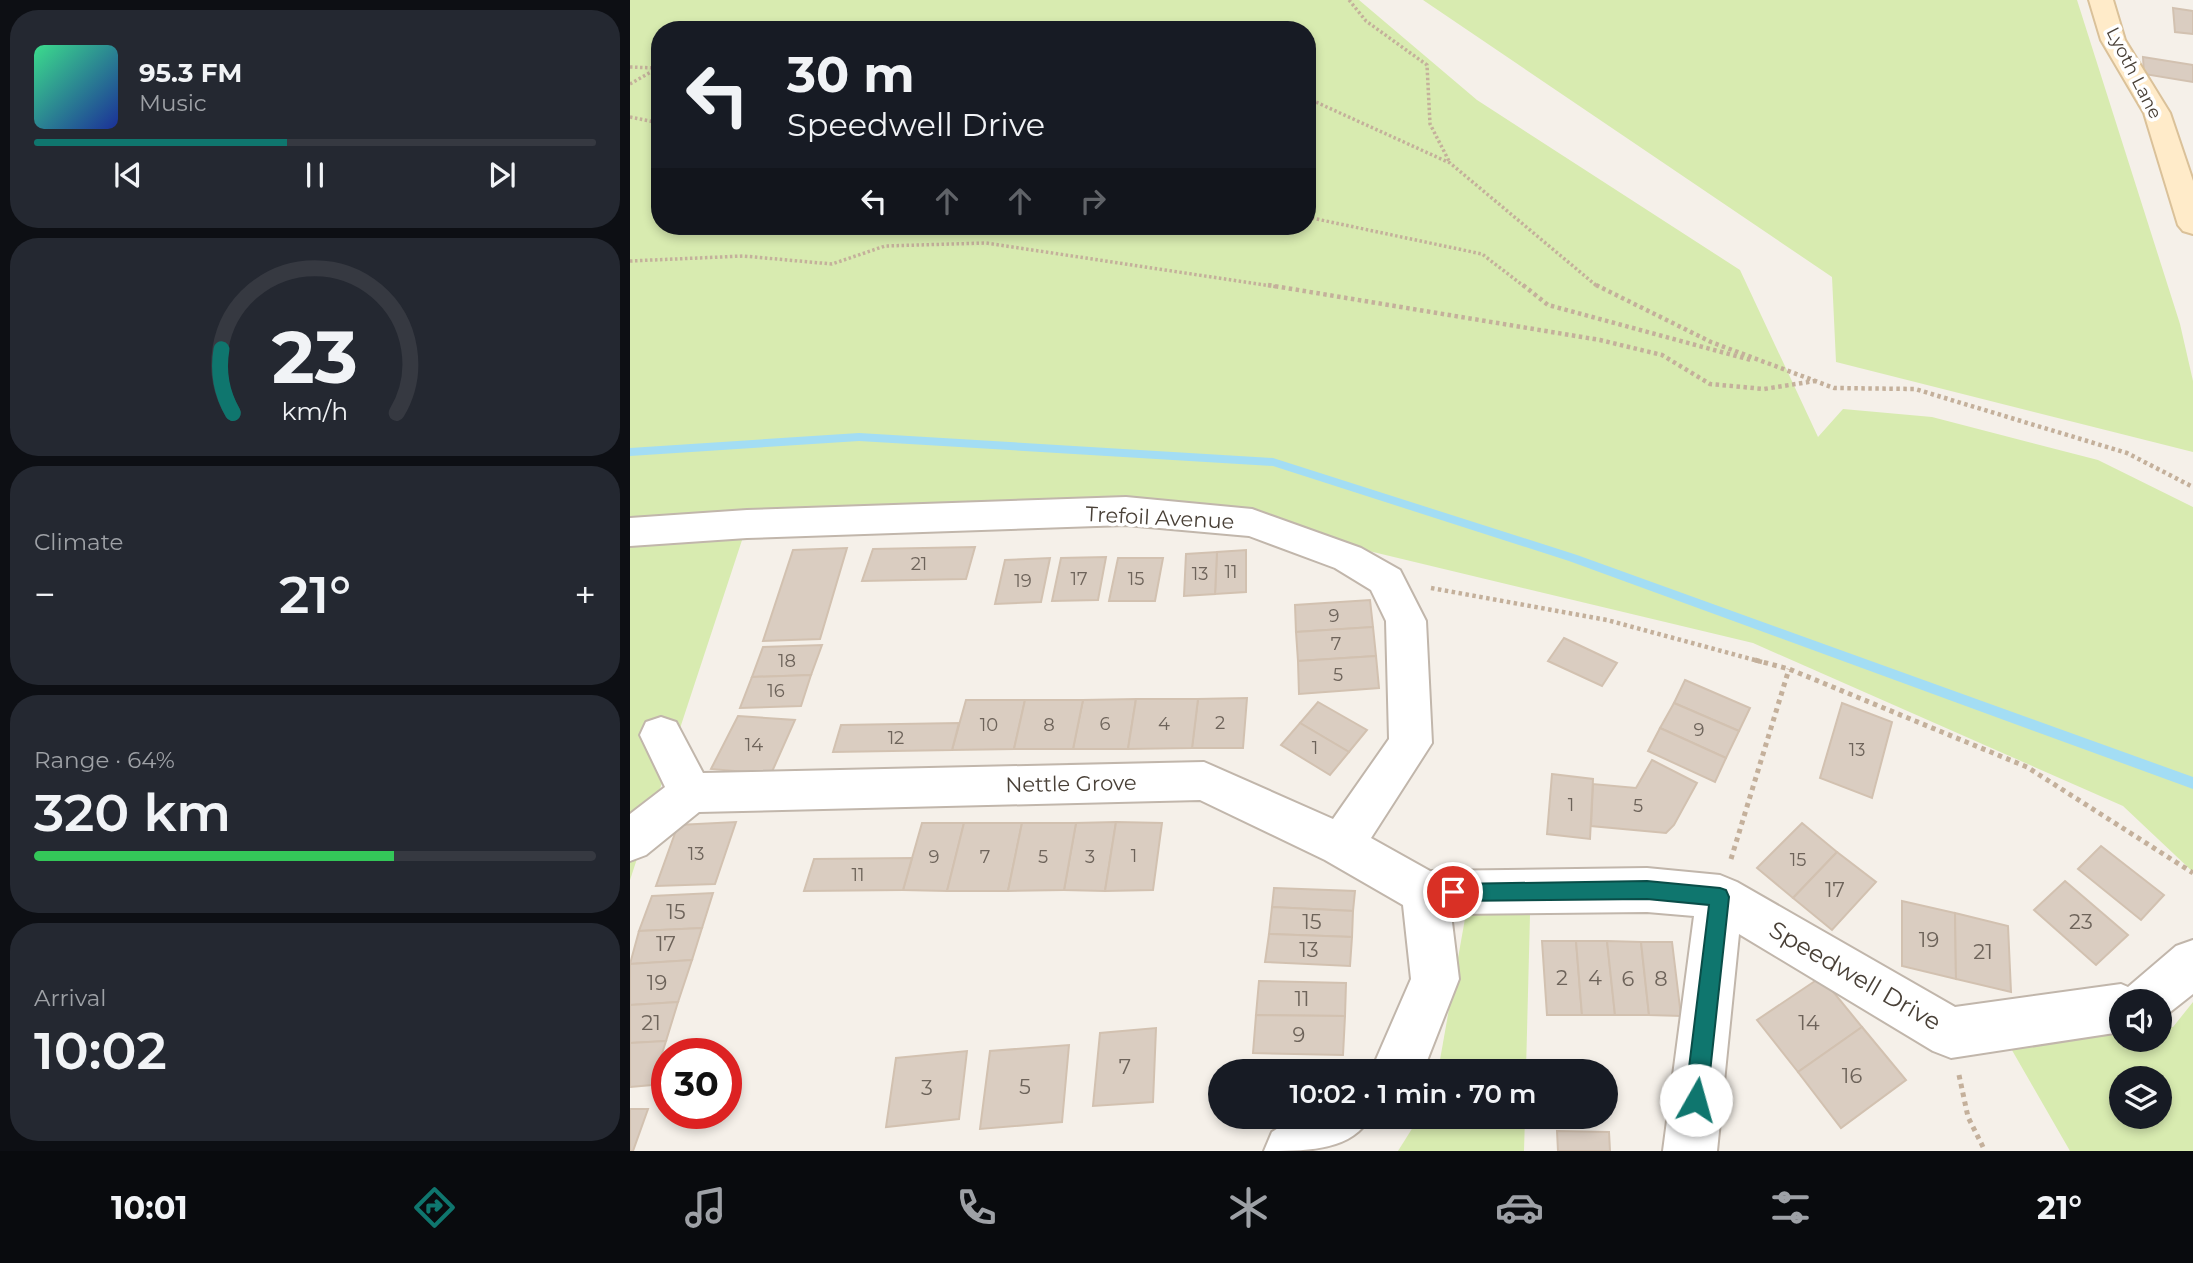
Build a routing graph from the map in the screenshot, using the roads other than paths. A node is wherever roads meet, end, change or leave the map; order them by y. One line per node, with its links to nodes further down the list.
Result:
1 (2101, 0): 2 (street, Lyoth Lane)
2 (2193, 225)
3 (630, 532): 7 (street, Trefoil Avenue)
4 (661, 735): 5 (street)
5 (691, 793): 6 (street); 7 (street, Nettle Grove)
6 (630, 841)
7 (1341, 845): 8 (street, Nettle Grove)
8 (1425, 893): 9 (street, Speedwell Drive); 13 (street)
9 (1720, 897): 12 (street, Speedwell Drive); 16 (street)
10 (2193, 963): 11 (street)
11 (2162, 989)
12 (2109, 1010)
13 (1402, 1059)
14 (1325, 1129): 15 (street)
15 (1291, 1151)
16 (1690, 1151)

